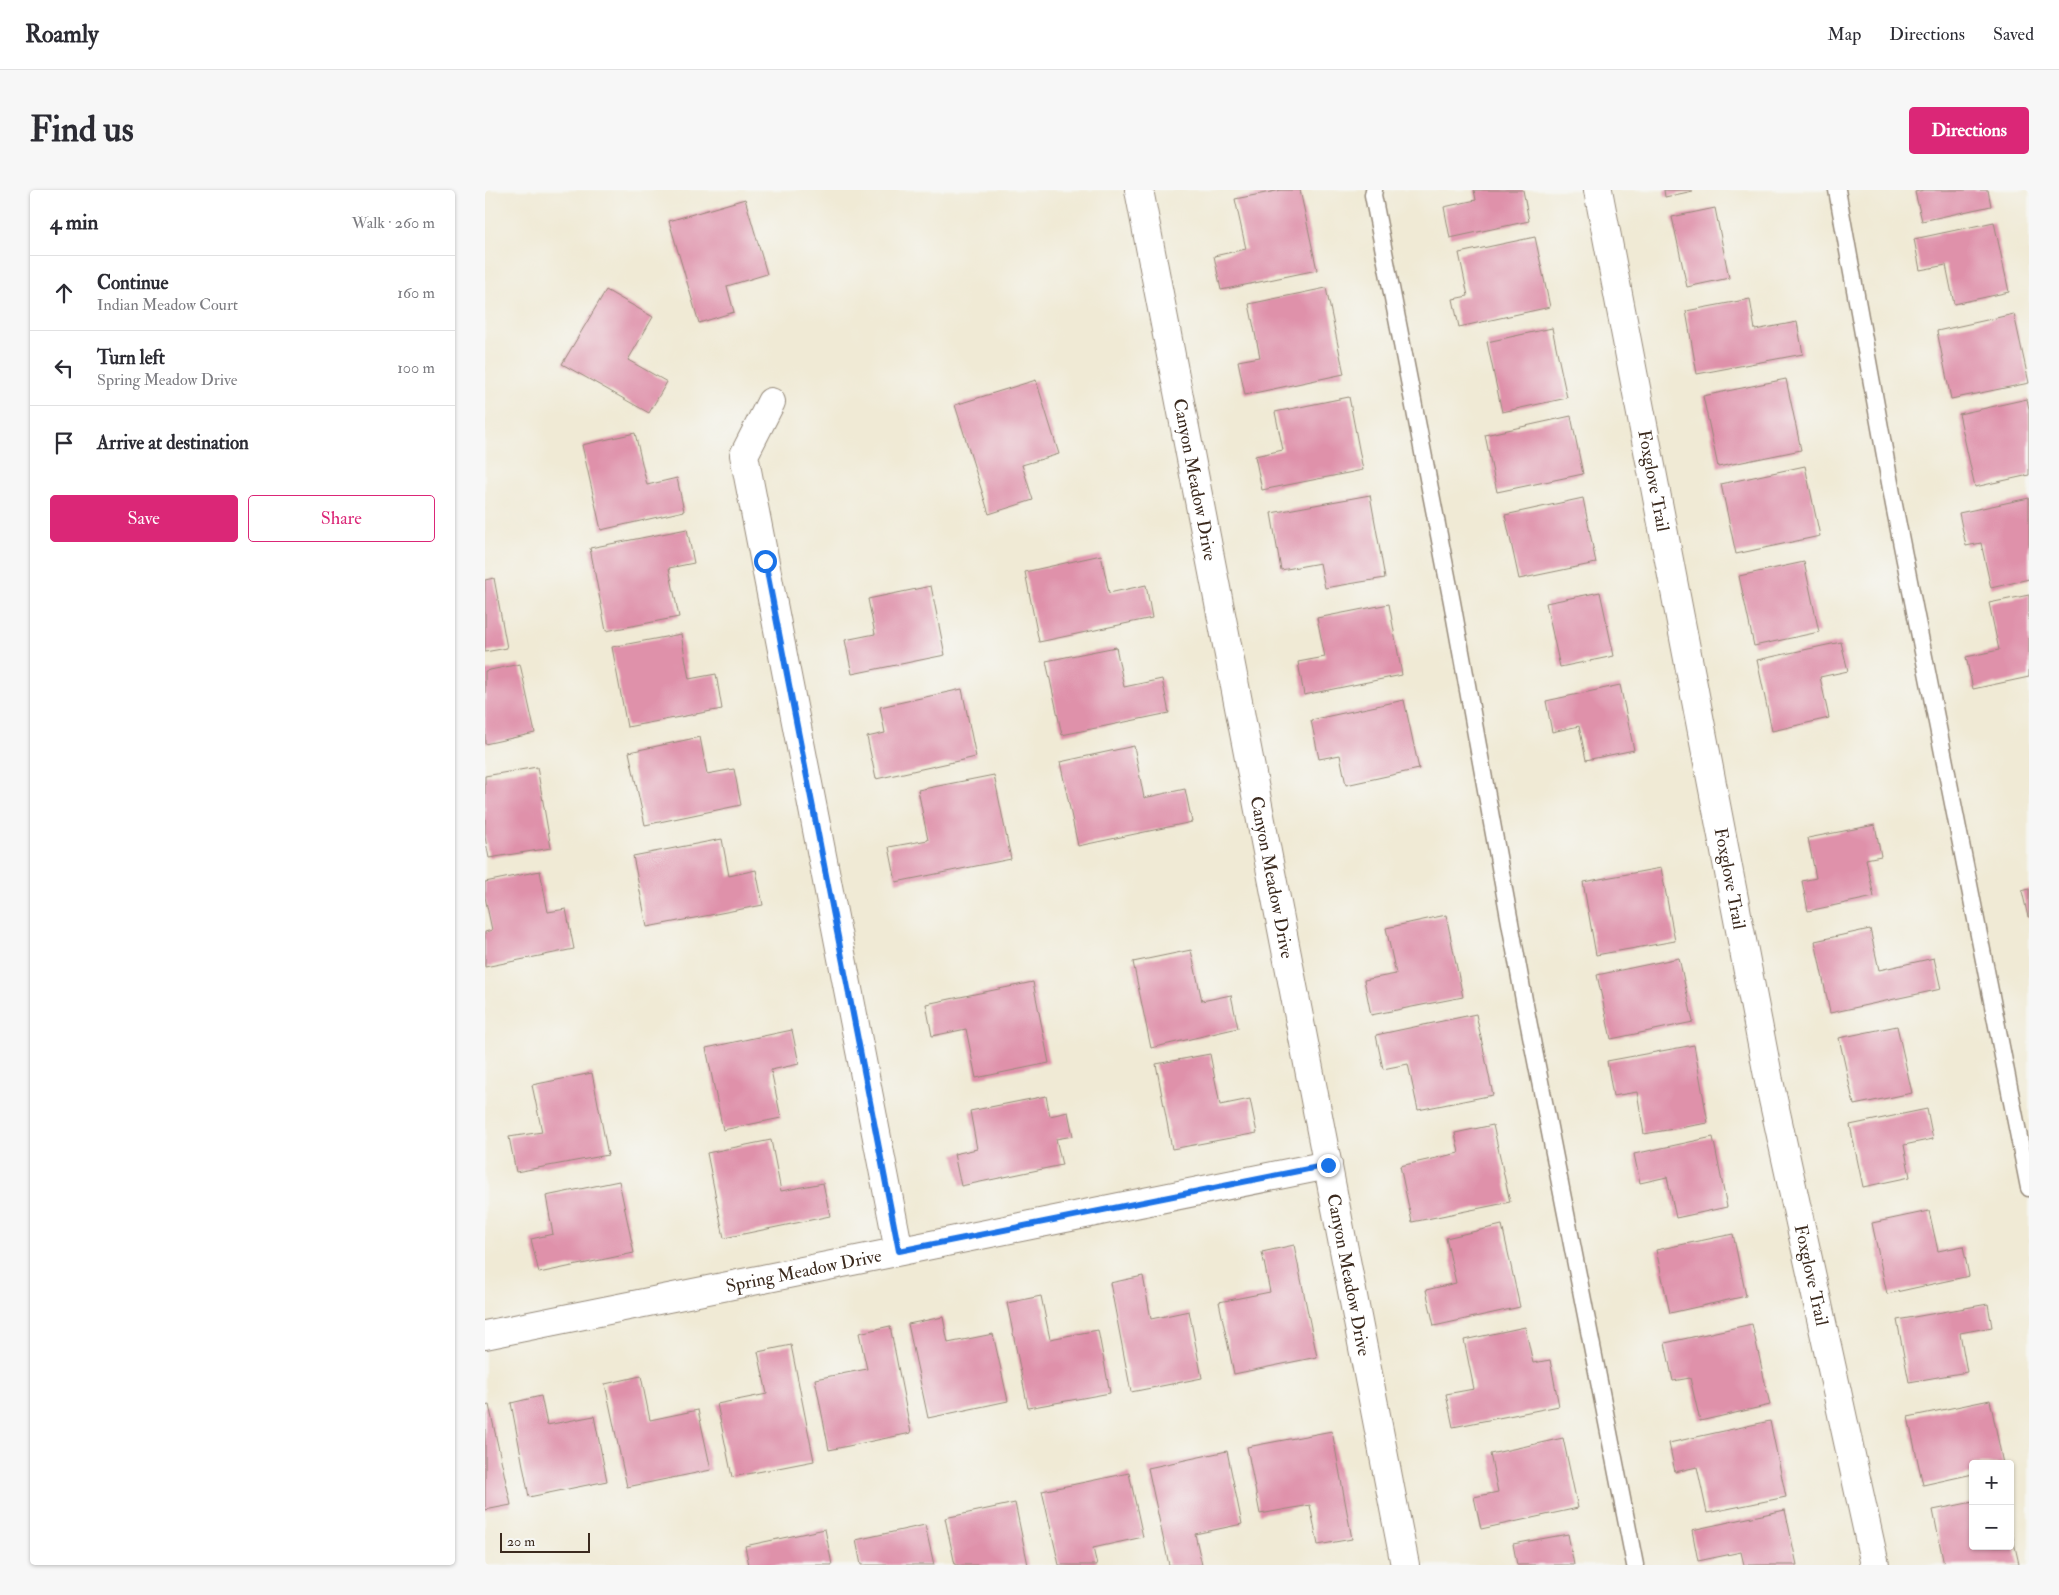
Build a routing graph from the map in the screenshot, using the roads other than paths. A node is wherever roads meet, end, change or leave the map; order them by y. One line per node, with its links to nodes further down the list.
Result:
1 (1139, 190): 6 (street, Canyon Meadow Drive)
2 (1374, 190): 11 (lane)
3 (1599, 190): 12 (street, Foxglove Trail)
4 (1837, 190): 7 (lane)
5 (771, 402): 8 (street)
6 (1328, 1165): 8 (street, Spring Meadow Drive); 10 (street, Canyon Meadow Drive)
7 (2029, 1188)
8 (899, 1251): 9 (street, Spring Meadow Drive)
9 (485, 1335)
10 (1405, 1565)
11 (1635, 1565)
12 (1875, 1565)

